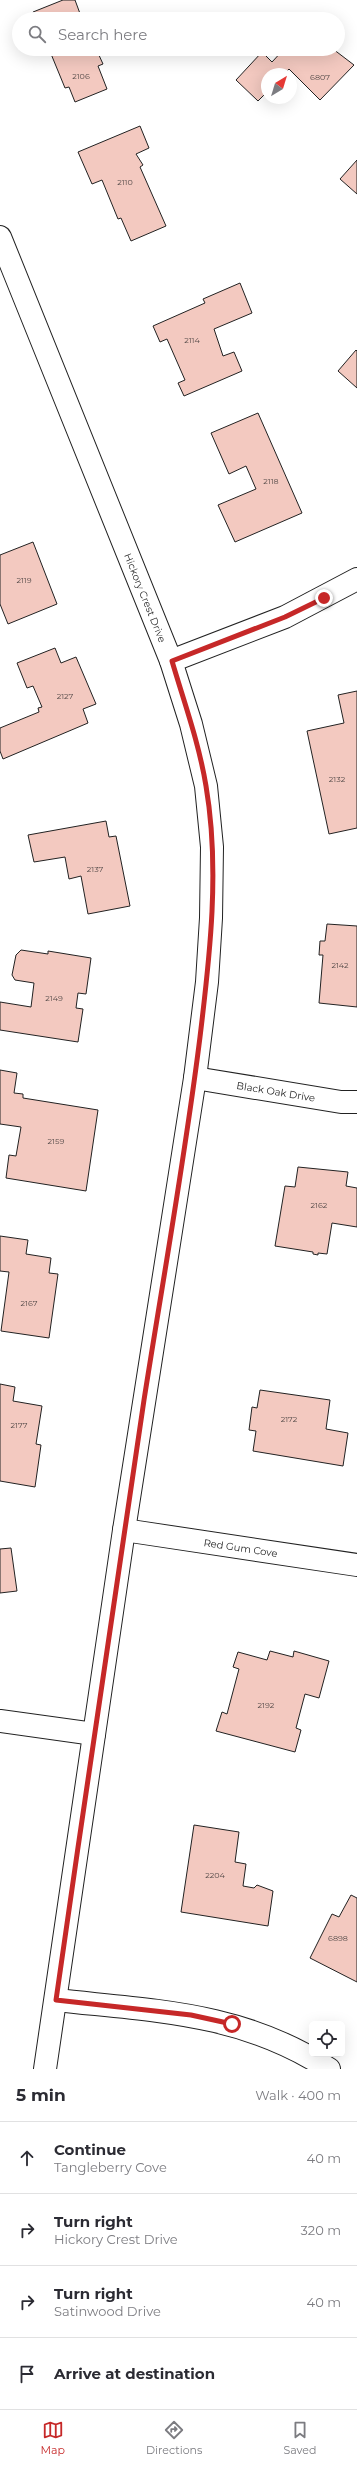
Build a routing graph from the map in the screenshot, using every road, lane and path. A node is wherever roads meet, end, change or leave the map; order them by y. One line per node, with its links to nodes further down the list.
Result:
1 (0, 237): 3 (street, Hickory Crest Drive)
2 (357, 579): 3 (street)
3 (172, 661): 4 (street, Hickory Crest Drive)
4 (195, 1078): 5 (street, Black Oak Drive); 6 (street, Hickory Crest Drive)
5 (357, 1102)
6 (124, 1530): 7 (street, Red Gum Cove); 9 (street, Hickory Crest Drive)
7 (357, 1565)
8 (0, 1721): 9 (street)
9 (94, 1734): 10 (street, Hickory Crest Drive)
10 (56, 2000): 11 (street, Hickory Crest Drive); 12 (street)
11 (45, 2069)
12 (329, 2069)

